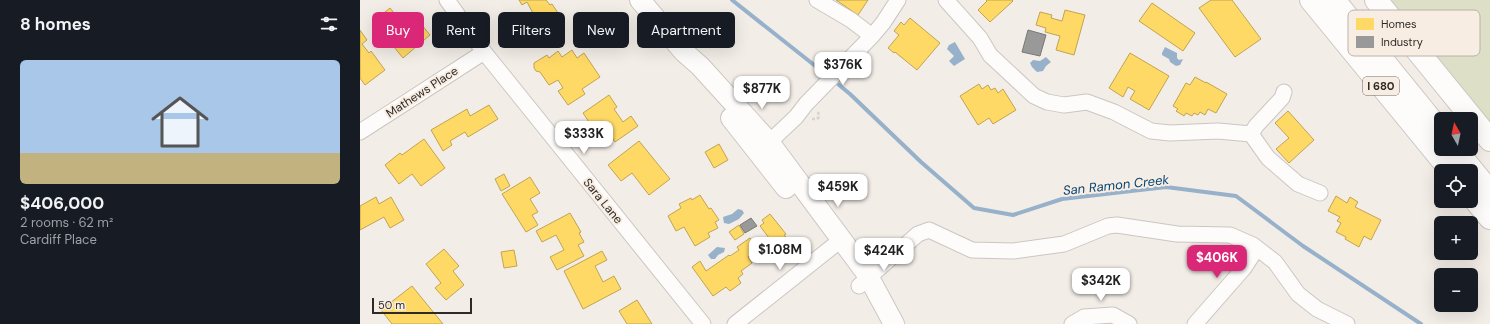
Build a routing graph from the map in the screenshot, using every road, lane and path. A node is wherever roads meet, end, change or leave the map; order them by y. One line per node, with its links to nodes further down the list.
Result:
1 (447, 0): 13 (street, Sara Lane)
2 (640, 0): 22 (main road)
3 (817, 0): 11 (street)
4 (898, 0): 11 (street)
5 (946, 0): 20 (street)
6 (1311, 0): 12 (highway, I 680)
7 (1334, 0): 10 (highway, I 680)
8 (1376, 0): 9 (highway)
9 (1384, 10)
10 (1348, 17)
11 (872, 36): 22 (street)
12 (1348, 45)
13 (484, 52): 19 (street, Mathews Place); 32 (street, Sara Lane)
14 (1357, 56): 24 (highway, I 680)
15 (1379, 56): 18 (highway, I 680)
16 (1422, 56): 21 (highway)
17 (1284, 92): 20 (street)
18 (1434, 123)
19 (360, 132)
20 (1251, 134): 26 (street)
21 (1490, 140)
22 (763, 147): 29 (main road)
23 (1461, 156): 25 (highway)
24 (1445, 164)
25 (1490, 192)
26 (1320, 193)
27 (1478, 203): 28 (highway)
28 (1490, 218)
29 (837, 243): 31 (main road); 33 (street)
30 (1257, 248): 31 (street); 38 (street); 39 (street)
31 (864, 282): 34 (main road); 35 (main road)
32 (703, 324)
33 (735, 324)
34 (887, 324)
35 (894, 324)
36 (1072, 324): 37 (street)
37 (1129, 324)
38 (1195, 324)
39 (1347, 324)

